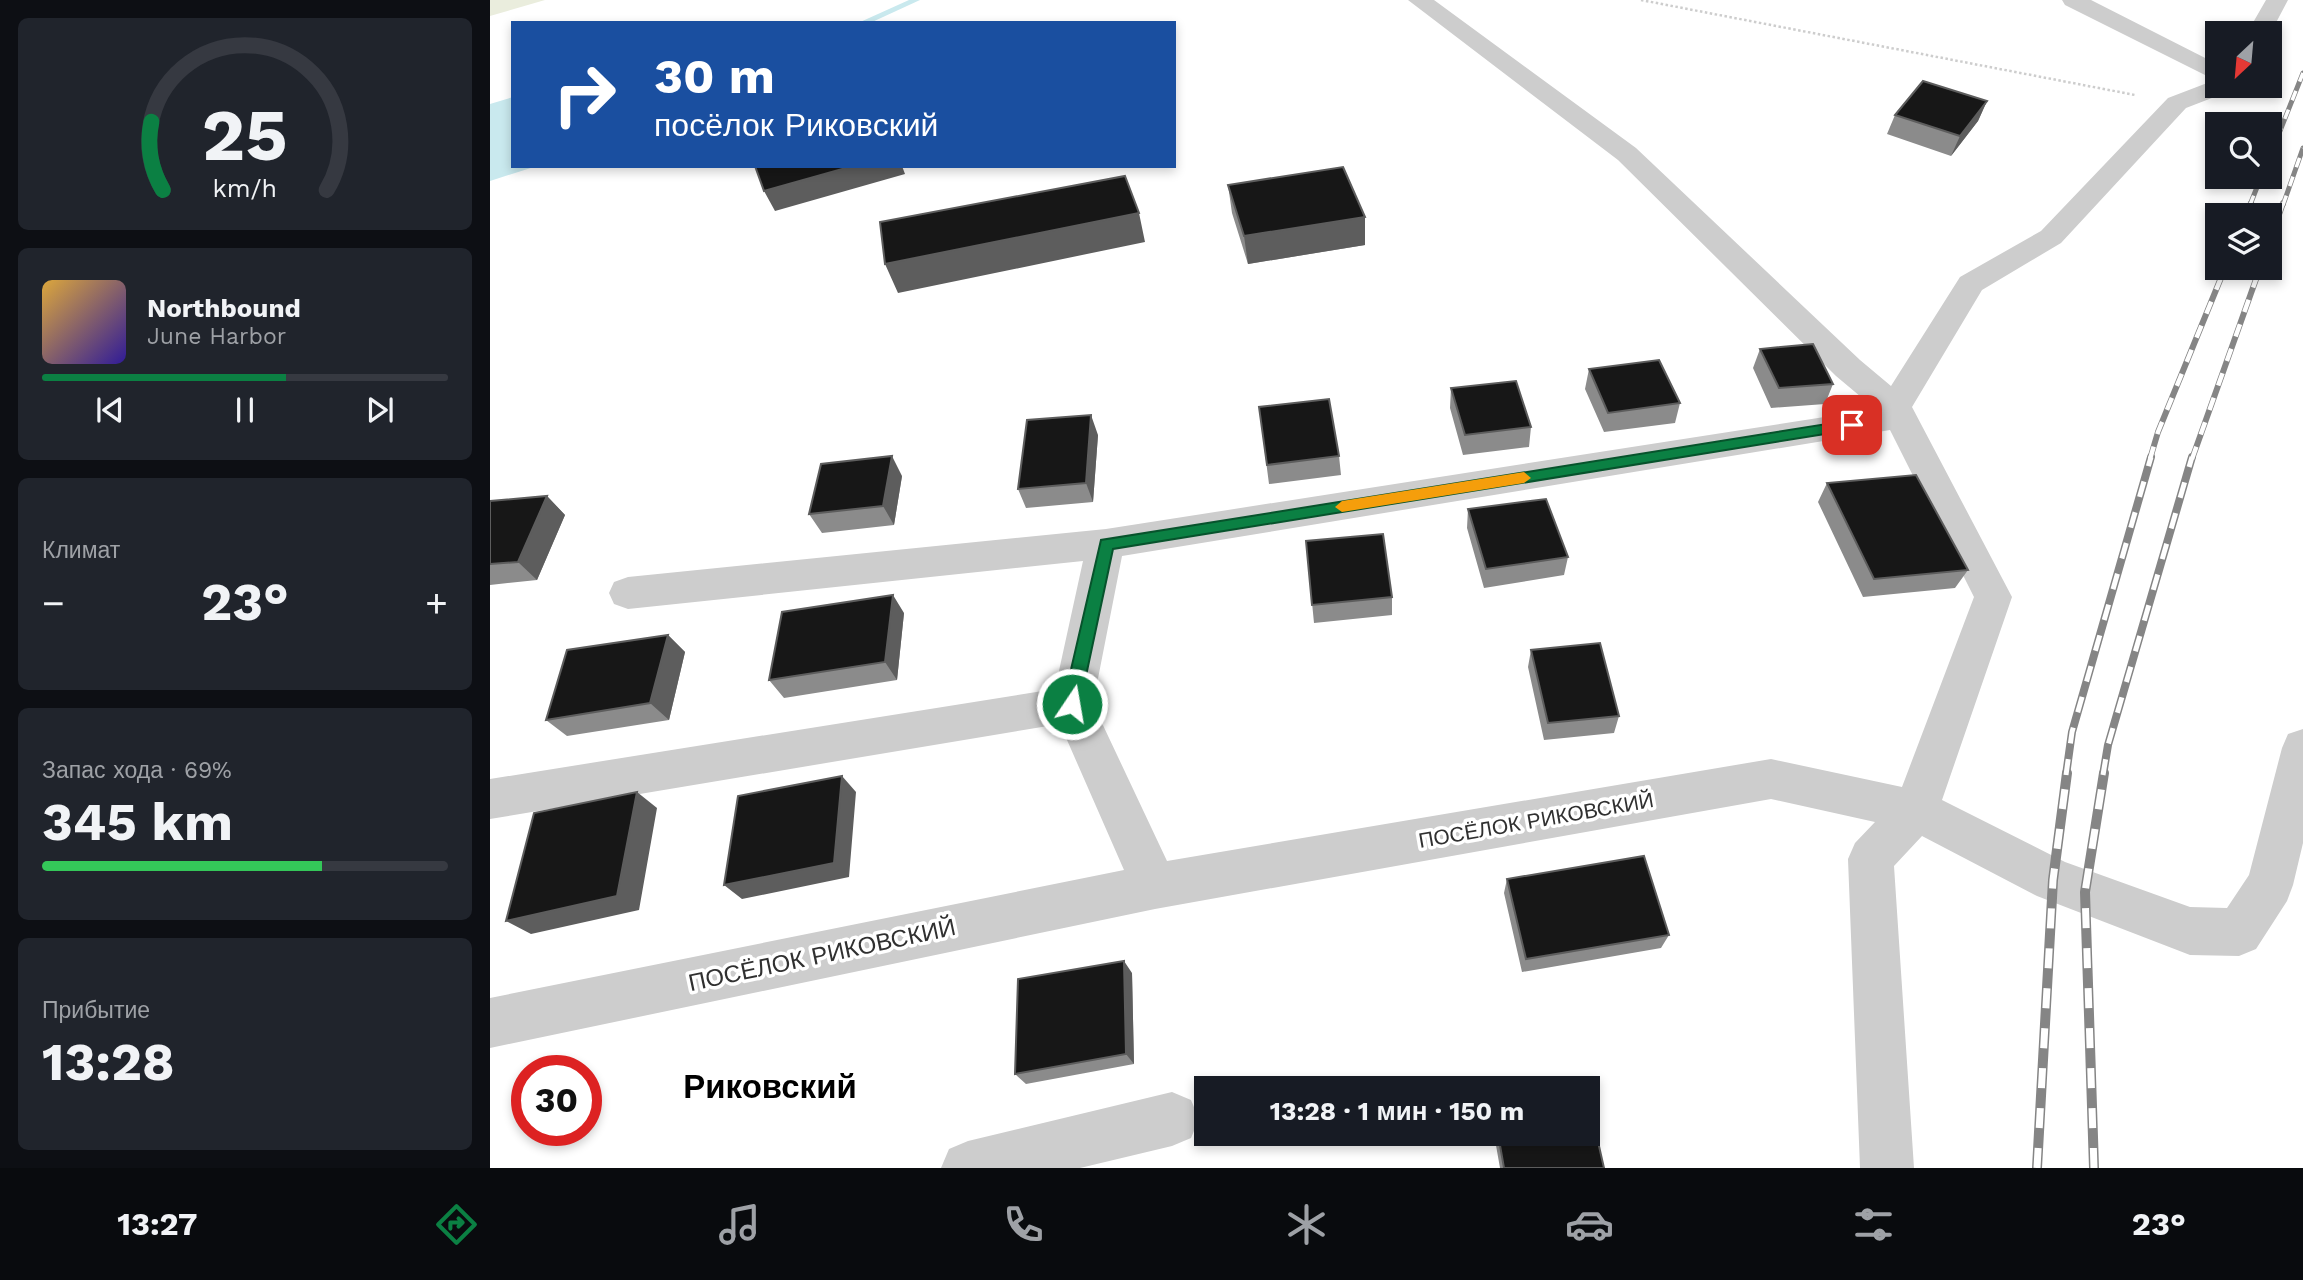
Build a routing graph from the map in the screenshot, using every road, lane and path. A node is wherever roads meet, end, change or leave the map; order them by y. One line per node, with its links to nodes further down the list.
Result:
1 (1419, 0): 9 (street)
2 (1641, 0): 8 (path)
3 (2073, 0): 6 (street)
4 (2277, 0): 5 (street)
5 (2266, 21)
6 (2205, 67)
7 (2205, 92): 8 (street)
8 (2177, 103): 9 (street)
9 (1895, 407): 10 (street); 15 (street)
10 (1106, 544): 11 (street); 12 (street)
11 (628, 593)
12 (1072, 704): 14 (street); 16 (street)
13 (2303, 748): 15 (street, ПОСЁЛОК РИКОВСКИЙ)
14 (492, 802)
15 (1916, 810): 16 (street, ПОСЁЛОК РИКОВСКИЙ); 20 (street)
16 (1155, 886): 17 (street, ПОСЁЛОК РИКОВСКИЙ)
17 (490, 1023)
18 (1172, 1119): 19 (street)
19 (968, 1168)
20 (1887, 1168)

